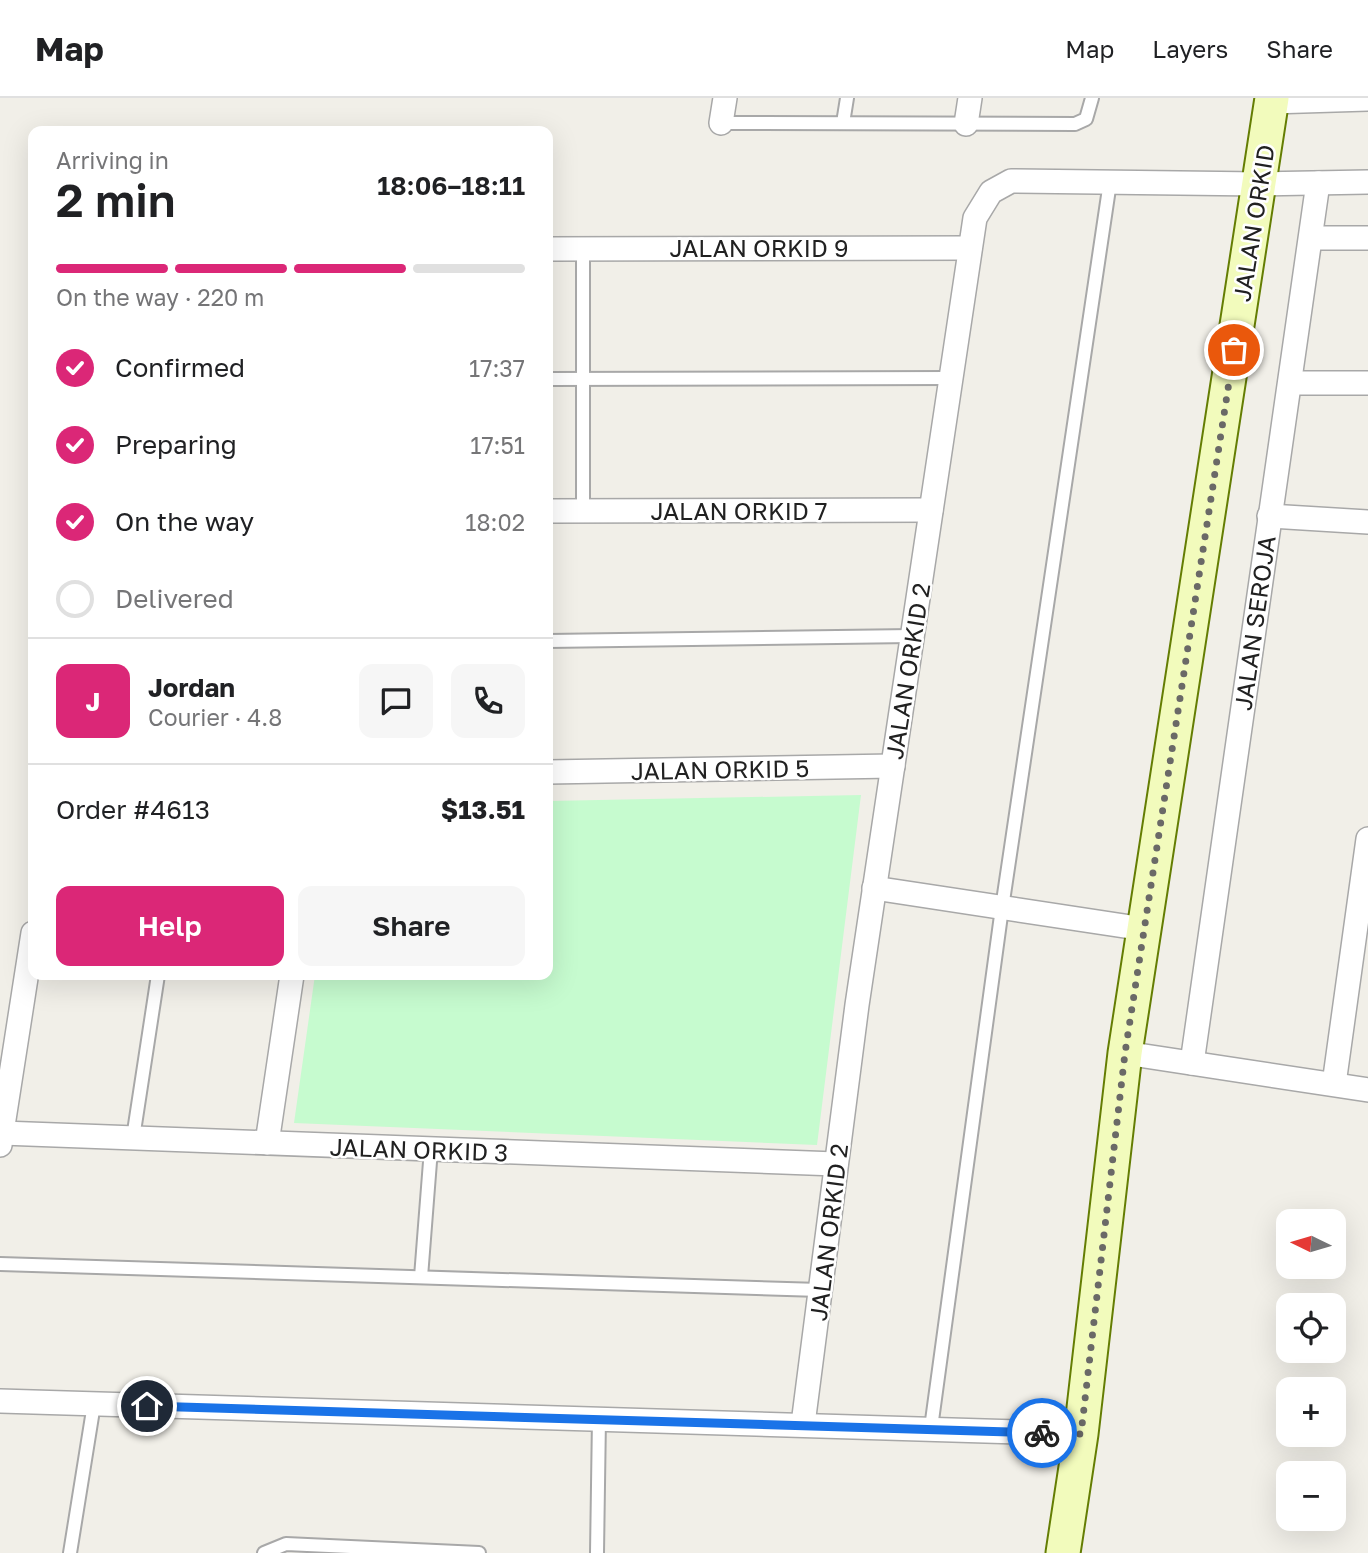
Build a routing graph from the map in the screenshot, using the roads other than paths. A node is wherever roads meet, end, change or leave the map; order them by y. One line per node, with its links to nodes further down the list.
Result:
1 (725, 98): 8 (street)
2 (847, 98): 9 (lane)
3 (970, 98): 10 (street)
4 (1092, 98): 10 (lane)
5 (1336, 99): 6 (street); 7 (street)
6 (1368, 99)
7 (1271, 100): 14 (street, JALAN ORKID)
8 (721, 123): 9 (lane)
9 (843, 123): 10 (lane)
10 (966, 124)
11 (1110, 182): 14 (street, JALAN ORKID 2); 18 (street, JALAN ORKID 2); 36 (lane)
12 (1368, 182): 13 (street, JALAN ORKID 2)
13 (1318, 183): 14 (street, JALAN ORKID 2); 15 (street, JALAN SEROJA)
14 (1260, 184): 37 (street, JALAN ORKID)
15 (1312, 238): 16 (street); 23 (street, JALAN SEROJA)
16 (1368, 238)
17 (583, 248): 18 (street, JALAN ORKID 9); 19 (street, JALAN ORKID 9); 20 (lane)
18 (970, 248): 21 (street, JALAN ORKID 2)
19 (553, 249)
20 (583, 378): 21 (lane); 22 (lane); 27 (lane)
21 (951, 378): 25 (street, JALAN ORKID 2)
22 (553, 379)
23 (1292, 383): 24 (street); 28 (street, JALAN SEROJA)
24 (1368, 383)
25 (931, 510): 27 (street, JALAN ORKID 7); 30 (street, JALAN ORKID 2)
26 (553, 511): 27 (street, JALAN ORKID 7)
27 (583, 511)
28 (1269, 516): 29 (street); 42 (street, JALAN SEROJA)
29 (1368, 523)
30 (912, 636): 31 (lane); 32 (street, JALAN ORKID 2)
31 (553, 641)
32 (893, 766): 33 (street, JALAN ORKID 5); 35 (street, JALAN ORKID 2)
33 (553, 772)
34 (1368, 839): 43 (street)
35 (874, 888): 36 (street); 49 (street, JALAN ORKID 2)
36 (1002, 908): 37 (street); 57 (lane)
37 (1144, 929): 41 (street, JALAN ORKID)
38 (28, 965): 46 (street)
39 (157, 980): 45 (lane)
40 (291, 980): 47 (street)
41 (1125, 1053): 42 (street); 58 (street, JALAN ORKID)
42 (1192, 1063): 43 (street)
43 (1334, 1084): 44 (street)
44 (1368, 1090)
45 (132, 1138): 46 (street, JALAN ORKID 3); 47 (street, JALAN ORKID 3)
46 (1, 1139)
47 (267, 1143): 48 (street, JALAN ORKID 3)
48 (430, 1149): 49 (street, JALAN ORKID 3); 51 (lane)
49 (836, 1164): 52 (street, JALAN ORKID 2)
50 (0, 1264): 51 (lane)
51 (421, 1277): 52 (lane)
52 (820, 1290): 56 (street, JALAN ORKID 2)
53 (0, 1401): 54 (street)
54 (94, 1404): 55 (street); 59 (lane)
55 (599, 1418): 56 (street); 62 (lane)
56 (803, 1424): 57 (street)
57 (930, 1429): 58 (street)
58 (1081, 1434): 63 (street, JALAN ORKID)
59 (70, 1553)
60 (264, 1553): 61 (lane)
61 (479, 1553)
62 (597, 1553)
63 (1063, 1553)

